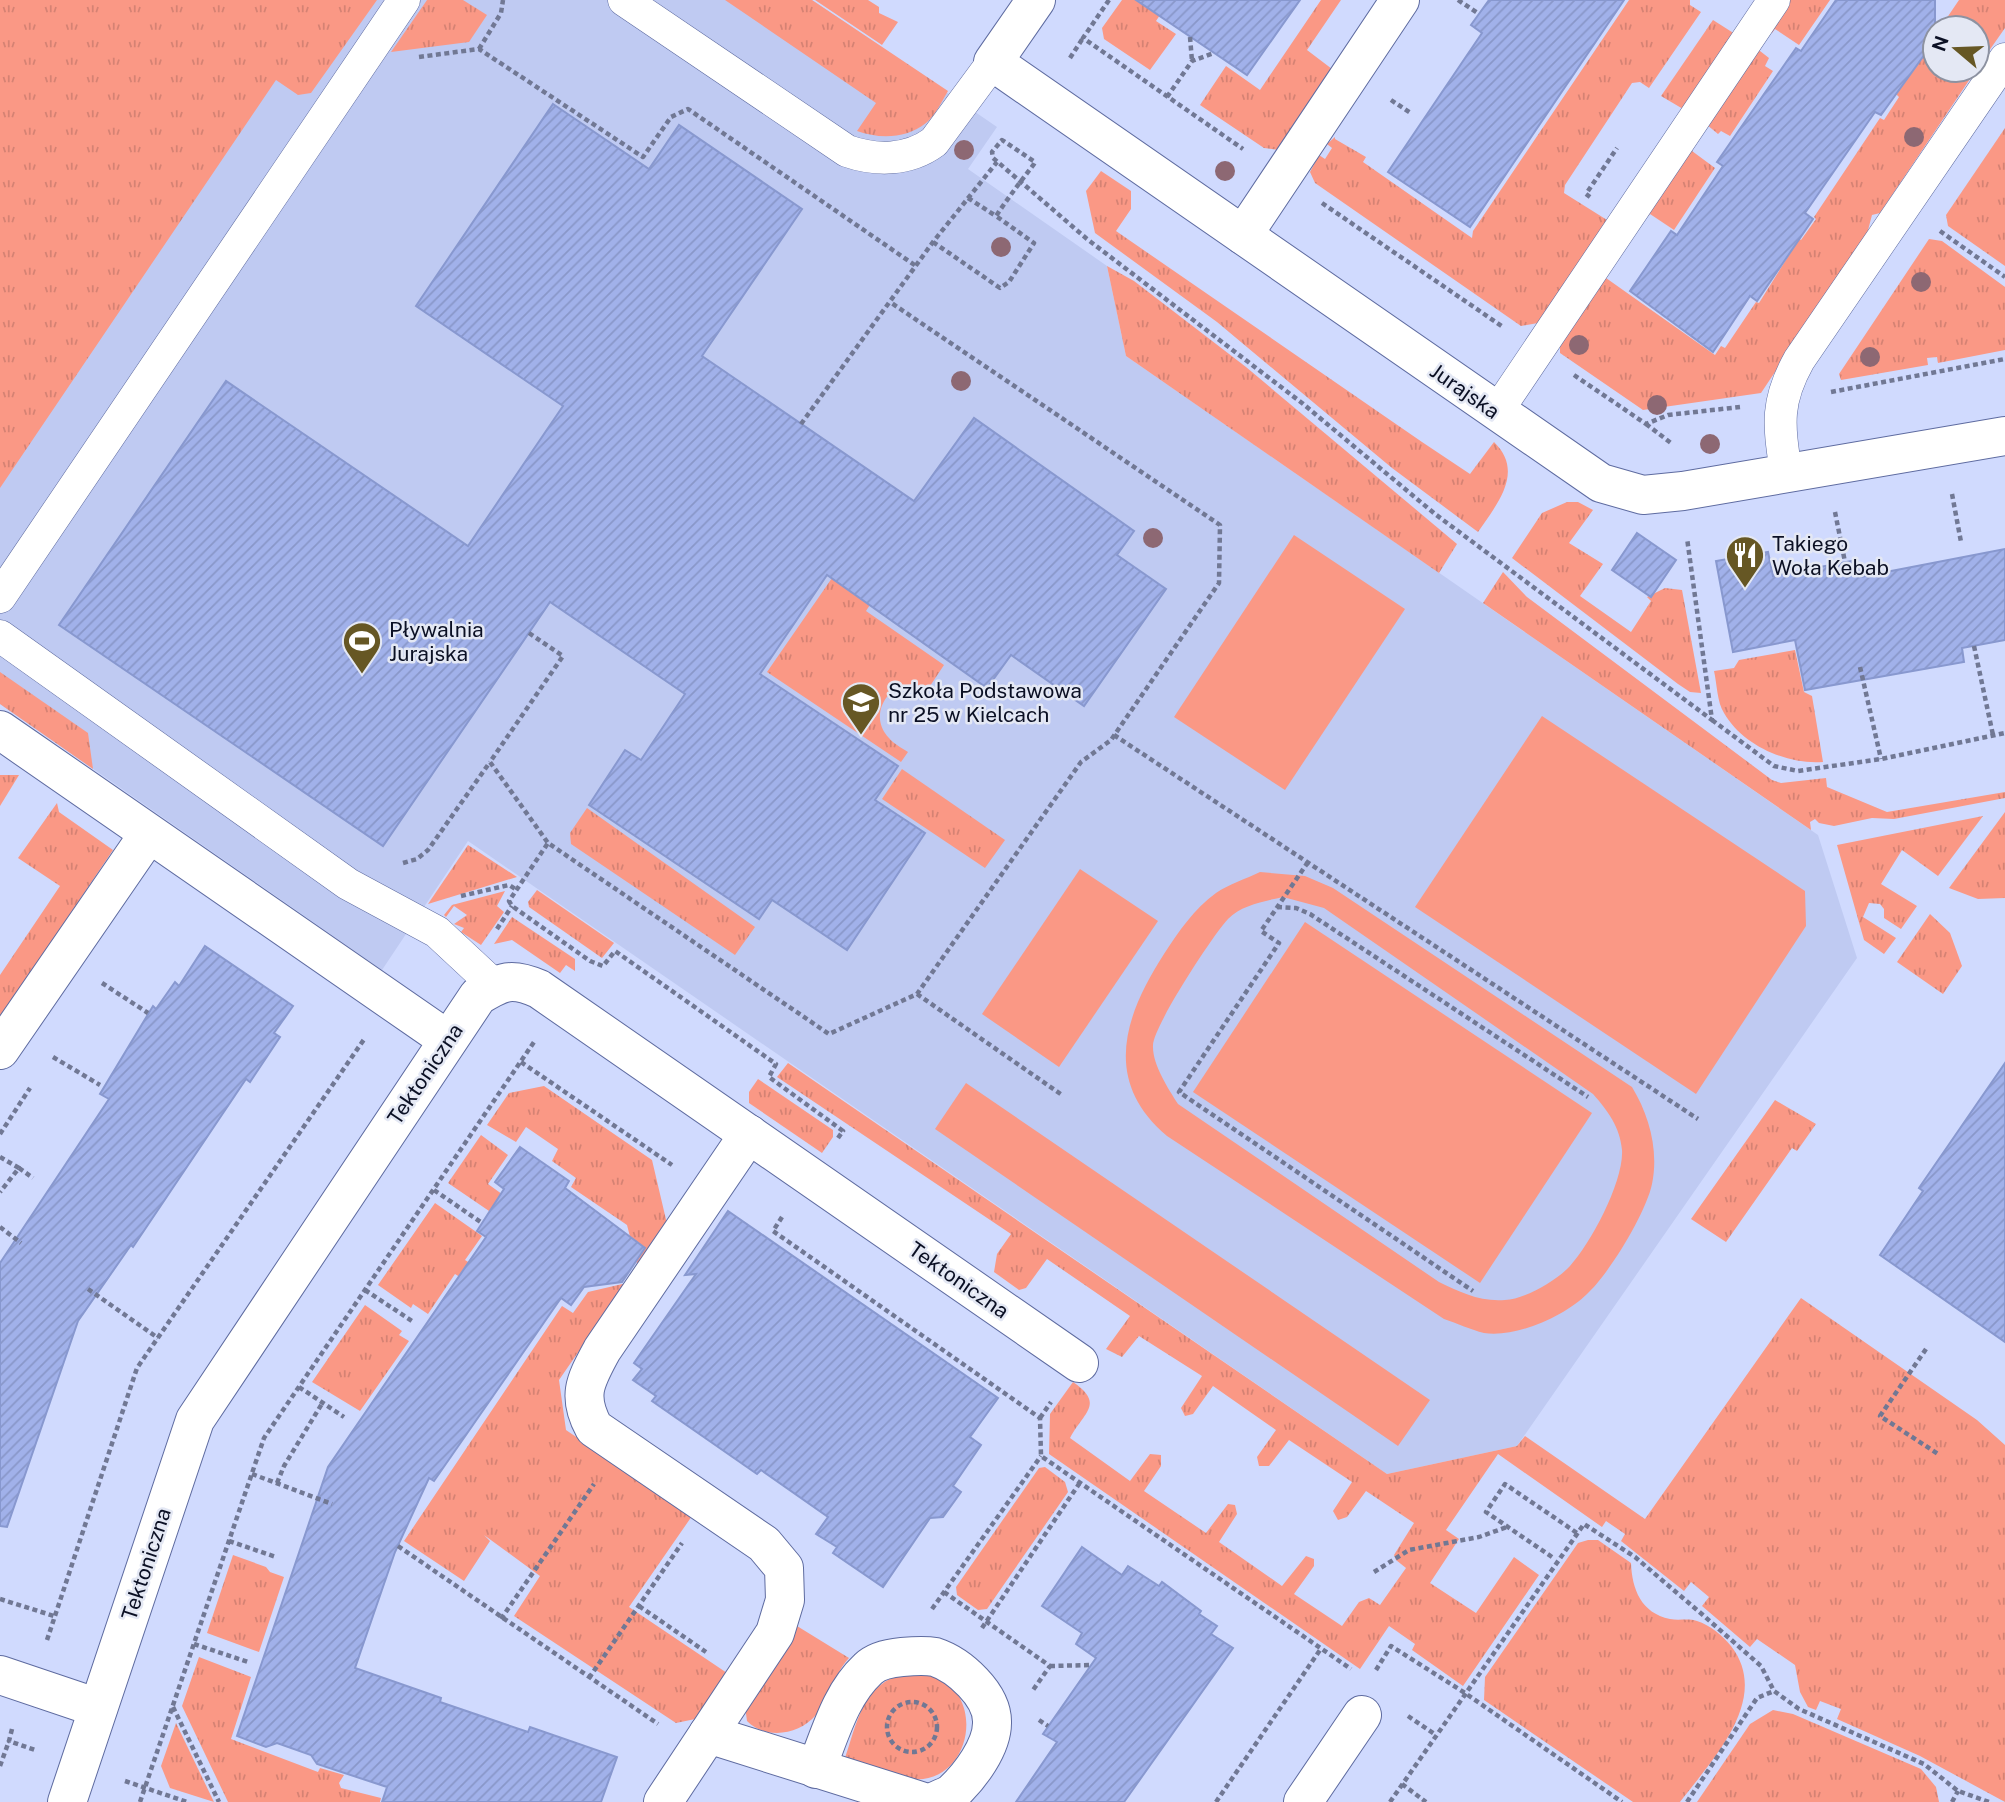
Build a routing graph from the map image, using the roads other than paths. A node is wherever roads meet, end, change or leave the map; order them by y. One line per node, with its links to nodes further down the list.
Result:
1 (404, 0): 12 (lane)
2 (624, 0): 7 (lane)
3 (1036, 0): 7 (street)
4 (1400, 0): 8 (street)
5 (1774, 0): 9 (lane)
6 (2005, 59): 11 (lane)
7 (993, 62): 8 (street, Jurajska)
8 (1243, 234): 9 (street, Jurajska)
9 (1496, 413): 11 (street, Jurajska)
10 (2005, 436): 11 (street, Jurajska)
11 (1786, 473)
12 (0, 597)
13 (0, 636): 16 (lane)
14 (0, 730): 15 (street)
15 (148, 835): 17 (street); 18 (street)
16 (495, 986): 17 (street, Tektoniczna); 19 (street, Tektoniczna)
17 (448, 1040): 22 (street, Tektoniczna)
18 (0, 1051)
19 (749, 1134): 20 (street, Tektoniczna); 24 (street)
20 (1079, 1363)
21 (0, 1675): 22 (street)
22 (98, 1708): 26 (street, Tektoniczna)
23 (1362, 1715): 30 (street)
24 (702, 1742): 25 (street); 27 (street)
25 (816, 1769): 28 (street); 29 (street)
26 (67, 1802)
27 (663, 1802)
28 (924, 1802)
29 (934, 1802)
30 (1303, 1802)

